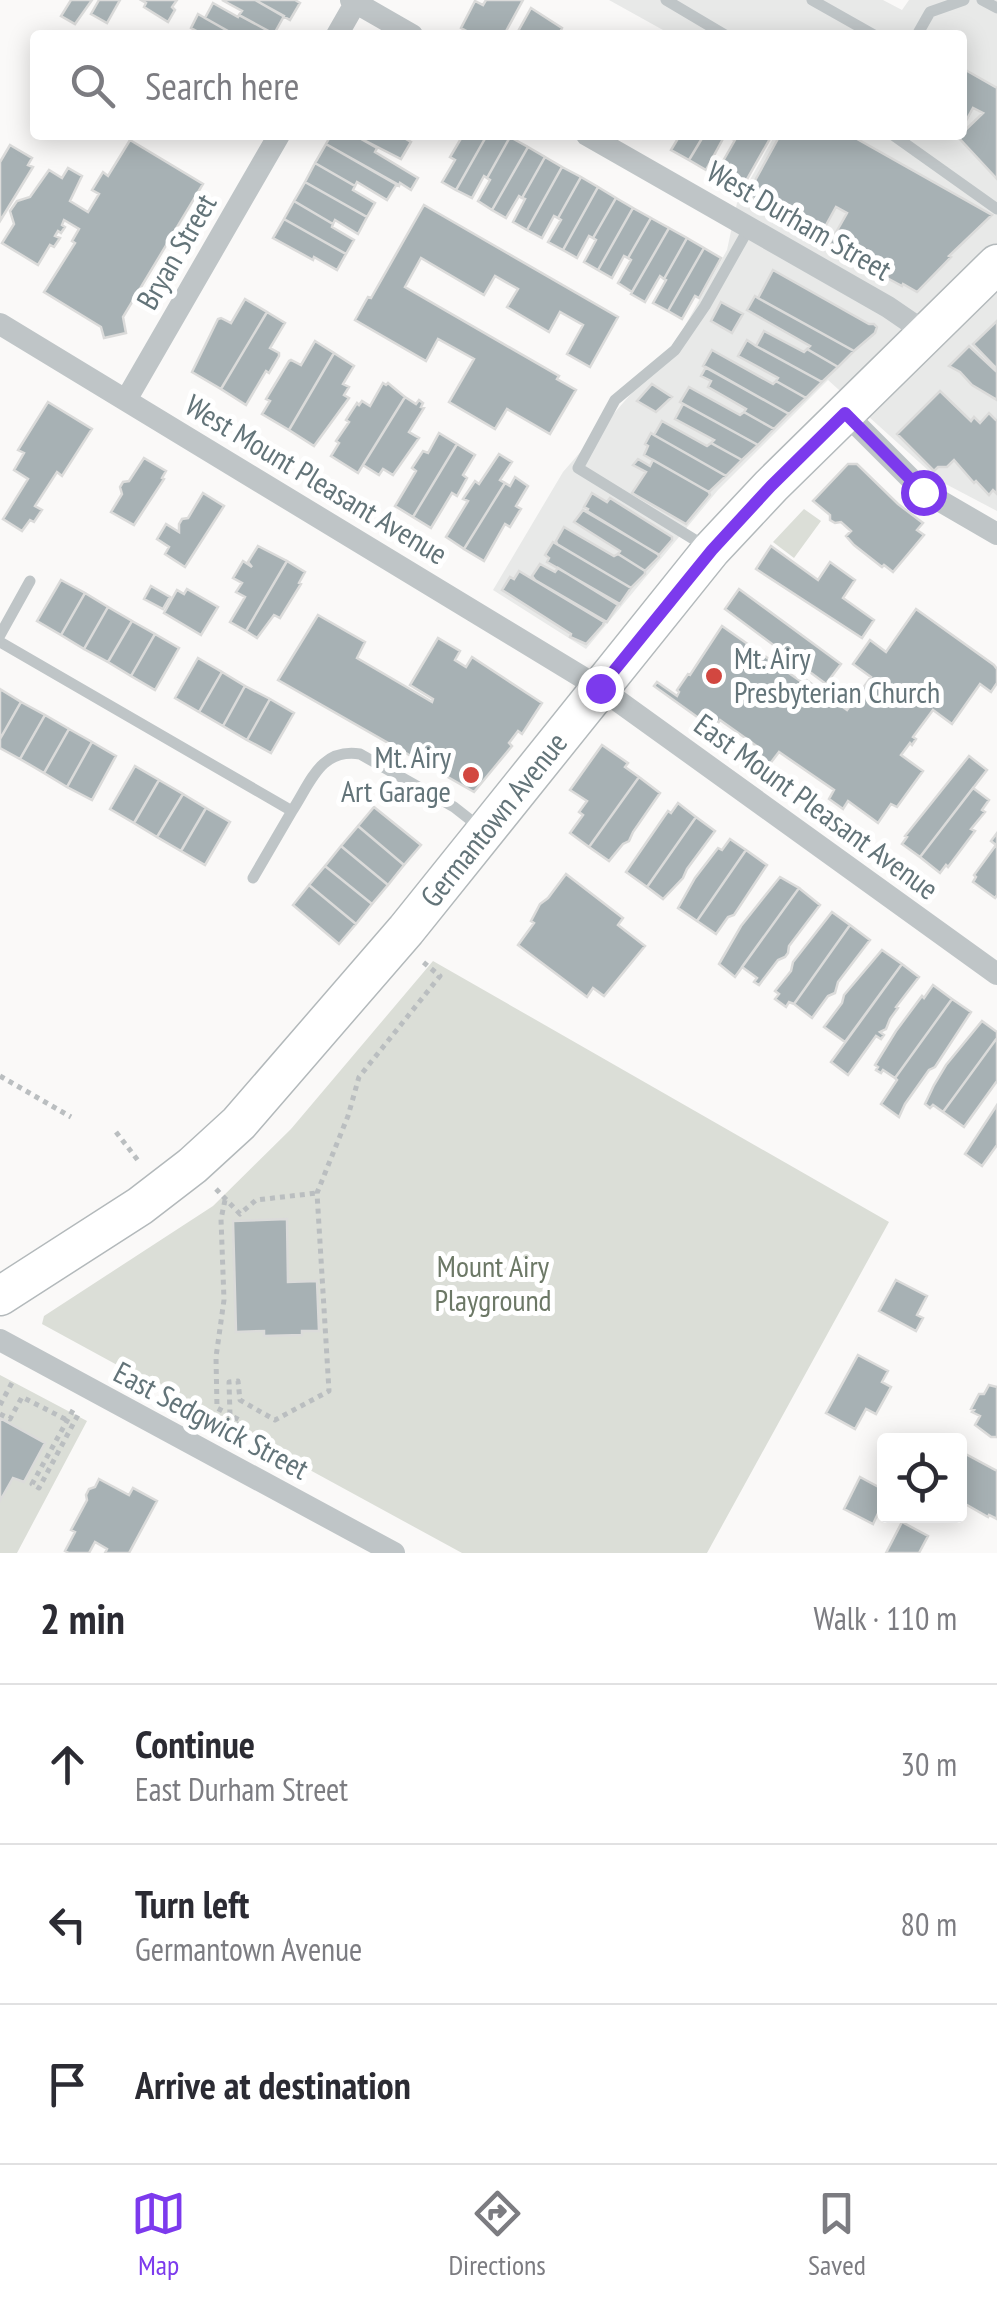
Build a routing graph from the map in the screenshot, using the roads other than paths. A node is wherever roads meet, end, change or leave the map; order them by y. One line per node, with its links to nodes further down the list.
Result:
1 (666, 0): 9 (lane)
2 (812, 0): 10 (lane)
3 (964, 0): 11 (lane)
4 (982, 0): 6 (lane)
5 (354, 1): 7 (street); 8 (street)
6 (997, 8)
7 (340, 30)
8 (403, 30)
9 (717, 30)
10 (865, 30)
11 (920, 30)
12 (276, 140): 20 (street, Bryan Street)
13 (596, 140): 16 (street, West Durham Street)
14 (900, 140): 15 (lane)
15 (997, 209)
16 (750, 228): 19 (street, West Durham Street); 23 (lane)
17 (997, 264): 19 (main road, Germantown Avenue)
18 (0, 324): 20 (street, West Mount Pleasant Avenue)
19 (926, 334): 21 (main road, Germantown Avenue)
20 (126, 400): 26 (street, West Mount Pleasant Avenue)
21 (845, 413): 22 (street); 23 (main road, Germantown Avenue)
22 (997, 534)
23 (712, 550): 26 (main road, Germantown Avenue)
24 (30, 580): 25 (lane)
25 (0, 639): 27 (lane)
26 (600, 688): 28 (main road, Germantown Avenue); 30 (street, East Mount Pleasant Avenue)
27 (292, 812): 28 (lane); 29 (lane)
28 (485, 831): 31 (main road, Germantown Avenue)
29 (253, 878)
30 (997, 974)
31 (0, 1296)
32 (0, 1340): 33 (street, East Sedgwick Street)
33 (394, 1553)

